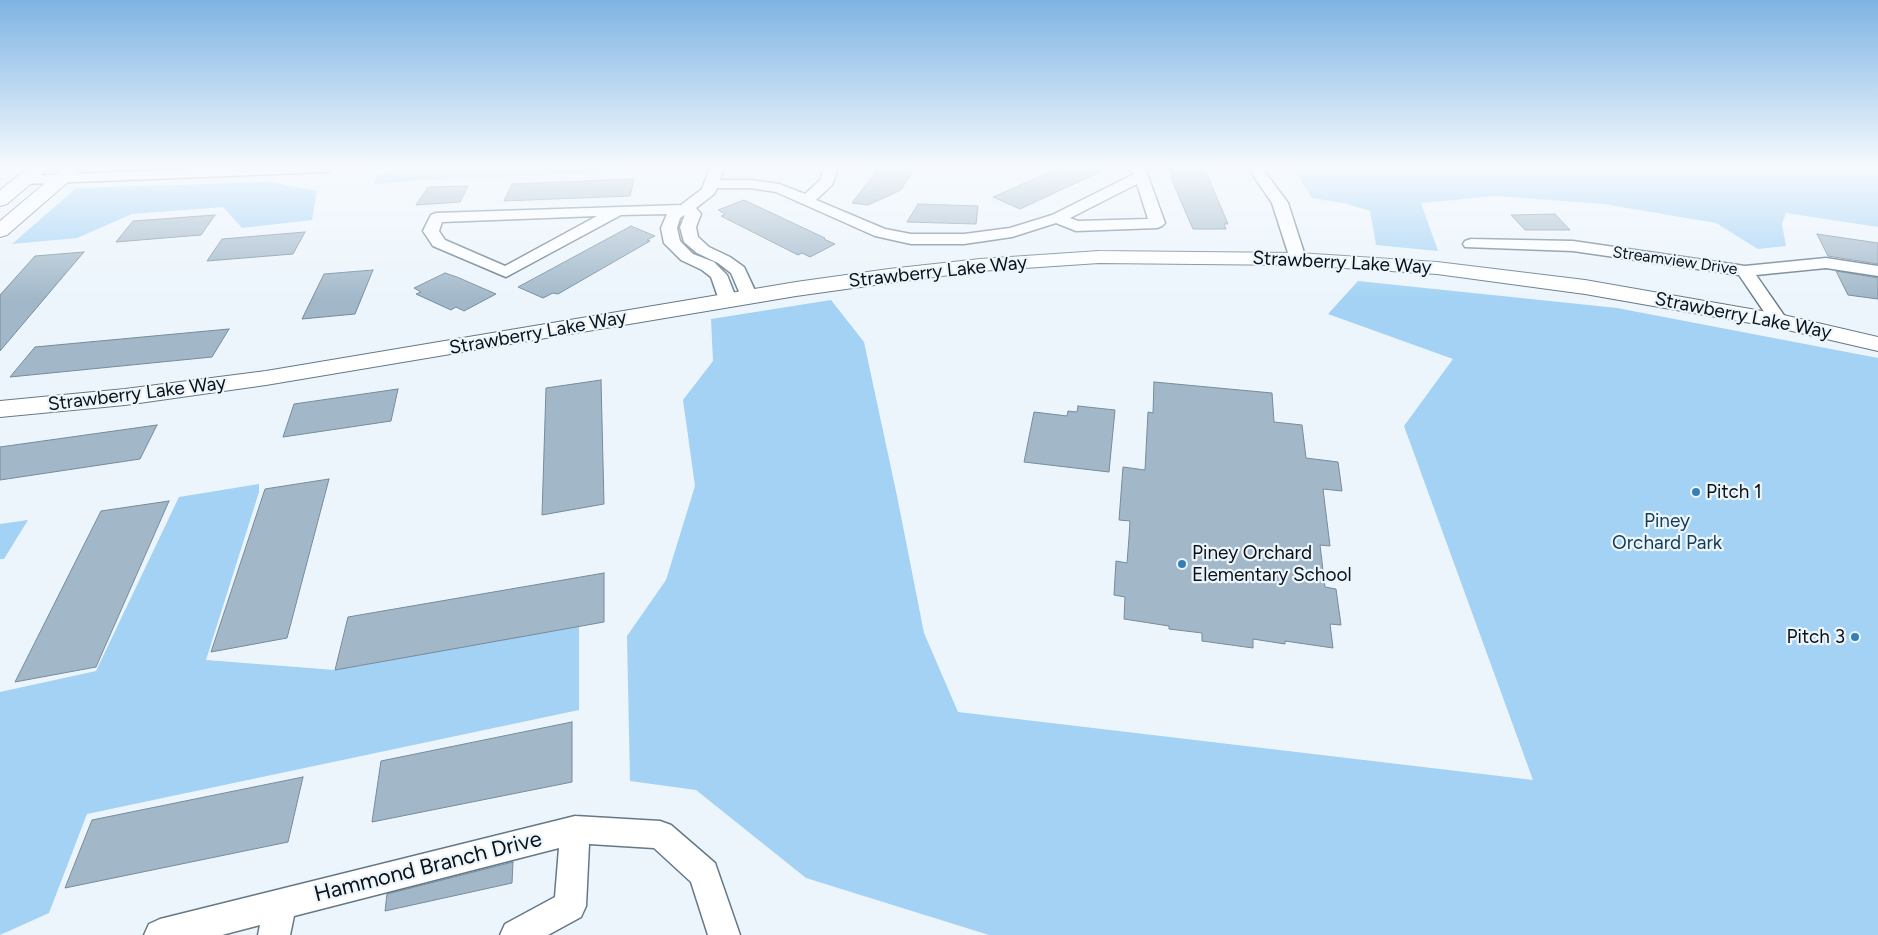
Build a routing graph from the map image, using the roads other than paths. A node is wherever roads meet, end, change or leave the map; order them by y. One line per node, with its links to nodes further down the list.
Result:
1 (23, 212): 10 (street)
2 (602, 212): 3 (street)
3 (617, 212)
4 (681, 212): 15 (street)
5 (833, 212): 9 (street)
6 (1068, 212): 9 (street)
7 (1154, 212): 9 (street)
8 (1283, 212): 12 (street)
9 (1057, 218)
10 (0, 231)
11 (1471, 244): 13 (street, Streamview Drive)
12 (1298, 259): 15 (street, Strawberry Lake Way); 16 (street, Strawberry Lake Way)
13 (1745, 271): 14 (street, Streamview Drive); 16 (street)
14 (1878, 271)
15 (739, 298): 18 (street, Strawberry Lake Way)
16 (1778, 321): 17 (street, Strawberry Lake Way)
17 (1878, 344)
18 (0, 408)
19 (575, 830): 20 (street, Hammond Branch Drive); 23 (street); 24 (street, Hammond Branch Drive)
20 (281, 904): 21 (street, Hammond Branch Drive); 22 (street)
21 (160, 935)
22 (274, 935)
23 (516, 935)
24 (724, 935)

